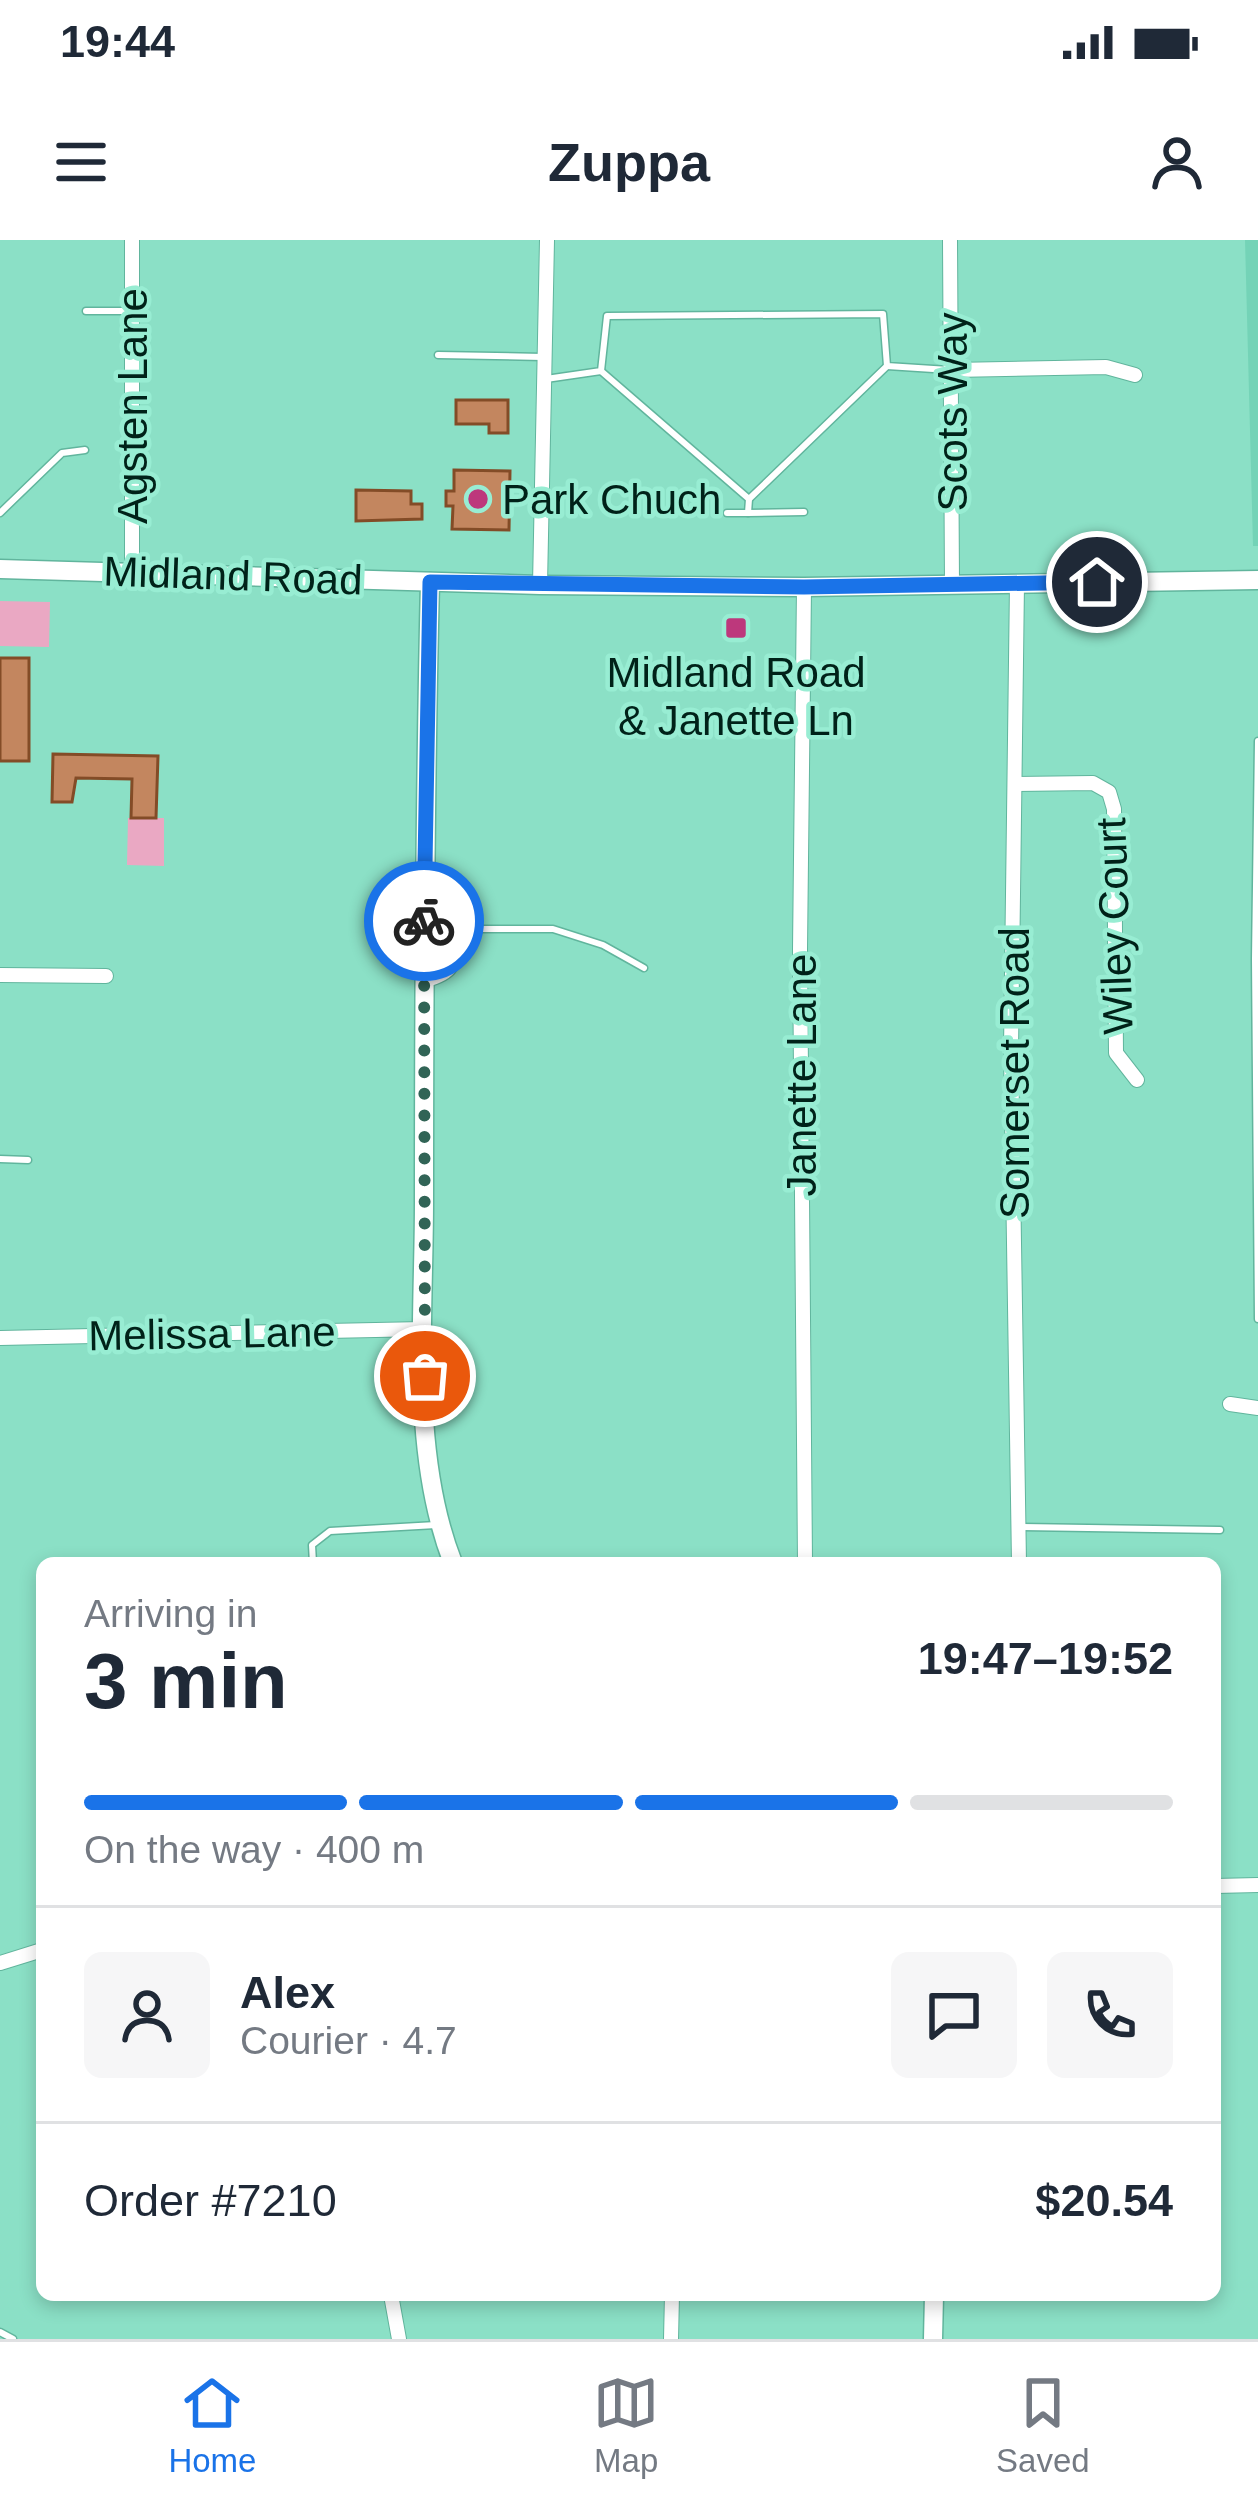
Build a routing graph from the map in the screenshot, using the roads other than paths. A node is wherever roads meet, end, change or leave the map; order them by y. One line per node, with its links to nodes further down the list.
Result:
1 (132, 240): 4 (street, Agsten Lane)
2 (547, 240): 7 (street)
3 (950, 240): 9 (street, Scots Way)
4 (131, 310): 5 (lane); 20 (street, Agsten Lane)
5 (86, 311)
6 (438, 355): 7 (lane)
7 (547, 357): 12 (street)
8 (887, 366): 9 (lane); 10 (lane); 14 (lane)
9 (953, 370): 11 (street); 24 (street, Scots Way)
10 (601, 371): 12 (lane); 14 (lane)
11 (1135, 376)
12 (546, 379): 25 (street)
13 (85, 450): 16 (lane)
14 (748, 499): 18 (lane)
15 (804, 512): 18 (lane)
16 (0, 513)
17 (728, 513): 18 (lane)
18 (748, 514)
19 (0, 569): 20 (main road, Midland Road)
20 (132, 572): 22 (main road, Midland Road)
21 (1258, 580): 23 (main road, Midland Road)
22 (430, 582): 25 (main road, Midland Road); 29 (main road)
23 (1017, 583): 24 (main road, Midland Road); 28 (street, Somerset Road)
24 (952, 584): 26 (main road, Midland Road)
25 (540, 586): 26 (main road, Midland Road)
26 (804, 587): 51 (street, Janette Lane)
27 (1258, 741): 31 (lane)
28 (1015, 784): 36 (street, Wiley Court); 47 (street, Somerset Road)
29 (424, 929): 30 (lane); 35 (main road)
30 (454, 929): 32 (lane); 35 (lane)
31 (1256, 959): 37 (lane)
32 (644, 968)
33 (0, 975): 34 (street)
34 (106, 976)
35 (424, 985): 42 (main road)
36 (1137, 1080)
37 (1257, 1086): 40 (lane)
38 (0, 1159): 39 (lane)
39 (28, 1160)
40 (1257, 1206): 41 (lane)
41 (1258, 1318)
42 (424, 1329): 43 (street, Melissa Lane); 46 (main road)
43 (0, 1337)
44 (1230, 1404): 45 (street)
45 (1258, 1408)
46 (440, 1525): 49 (lane); 50 (main road)
47 (1018, 1527): 48 (lane); 52 (street, Somerset Road)
48 (1220, 1530)
49 (313, 1557)
50 (452, 1557)
51 (805, 1557)
52 (1019, 1557)
53 (1258, 1885): 54 (street)
54 (1221, 1886)
55 (36, 1952): 56 (street)
56 (0, 1963)
57 (392, 2301): 62 (street)
58 (672, 2301): 63 (street)
59 (934, 2301): 64 (main road)
60 (0, 2332): 61 (lane)
61 (14, 2339)
62 (399, 2339)
63 (671, 2339)
64 (933, 2339)

